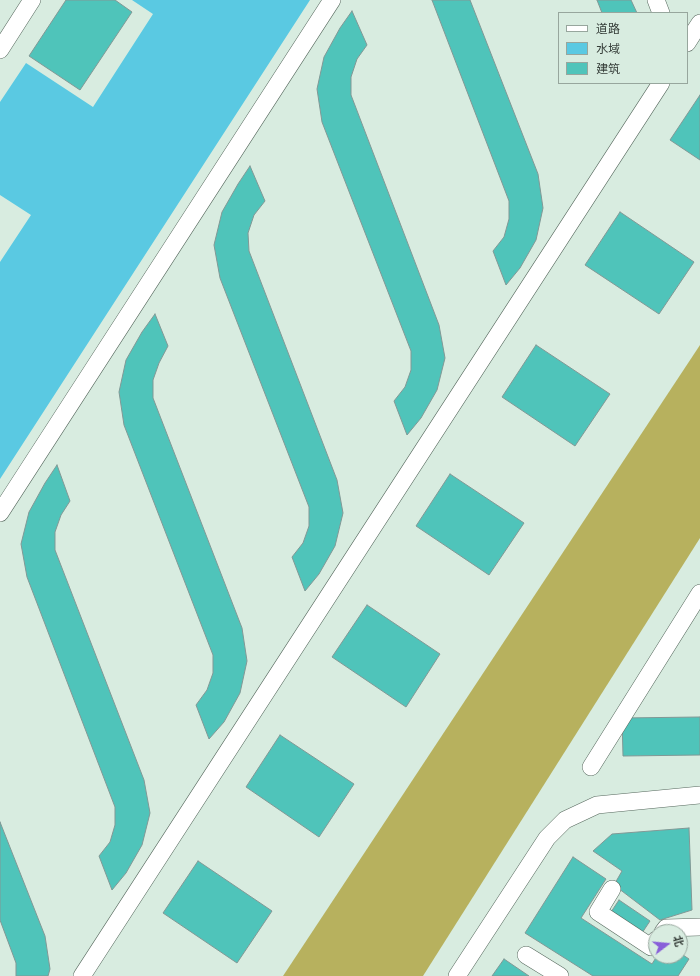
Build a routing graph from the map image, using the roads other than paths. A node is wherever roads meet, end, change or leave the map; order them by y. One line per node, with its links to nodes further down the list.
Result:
1 (32, 0): 7 (street)
2 (332, 0): 9 (street)
3 (656, 0): 4 (street)
4 (661, 12)
5 (700, 23): 6 (street)
6 (688, 41)
7 (0, 50)
8 (660, 84): 18 (street)
9 (0, 513)
10 (700, 593): 11 (street)
11 (591, 766)
12 (700, 796): 19 (street)
13 (612, 889): 16 (street)
14 (700, 926): 15 (street)
15 (688, 927)
16 (648, 945)
17 (526, 955): 20 (street)
18 (82, 976)
19 (457, 976)
20 (560, 976)

